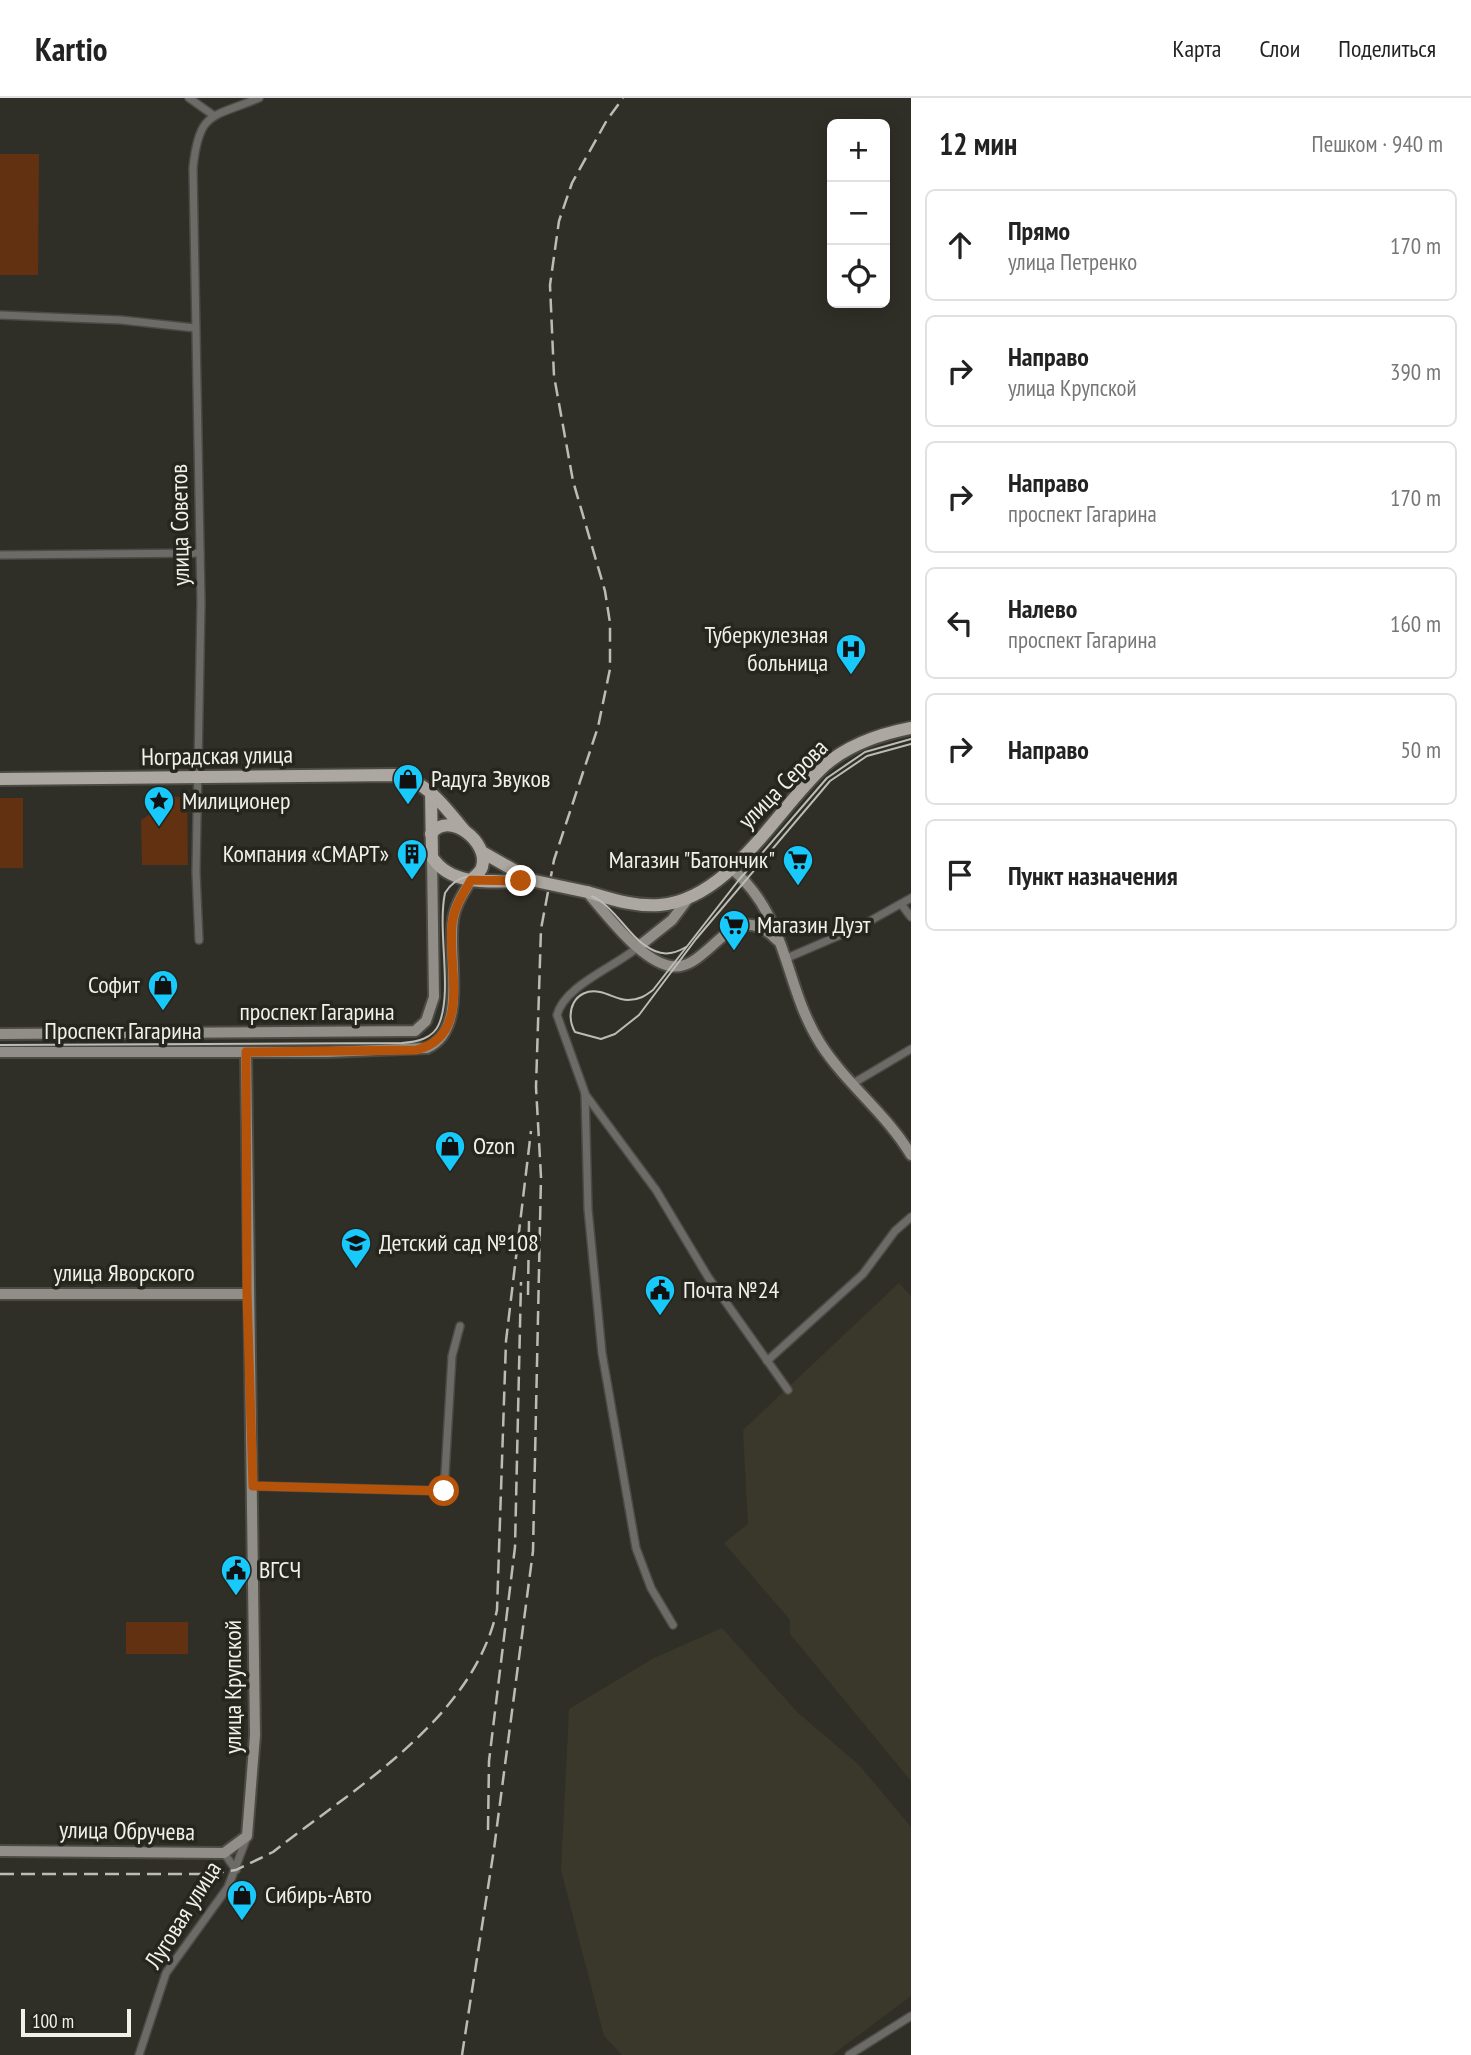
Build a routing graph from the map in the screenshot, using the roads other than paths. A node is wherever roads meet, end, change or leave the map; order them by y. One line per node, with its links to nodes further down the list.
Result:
1 (189, 98): 3 (street)
2 (259, 98): 3 (street)
3 (213, 115): 5 (street, улица Советов)
4 (0, 315): 5 (street)
5 (195, 328): 6 (street, улица Советов)
6 (200, 554): 7 (street); 9 (street, улица Советов)
7 (0, 555)
8 (911, 728): 16 (main road, улица Серова)
9 (199, 777): 10 (main road, Ноградская улица); 11 (main road, Ноградская улица); 24 (street, улица Советов)
10 (0, 779)
11 (431, 791): 12 (main road); 13 (main road)
12 (464, 830): 13 (main road); 14 (main road)
13 (431, 834): 15 (main road)
14 (482, 852): 17 (main road); 18 (main road)
15 (432, 857): 17 (main road); 29 (main road, проспект Гагарина)
16 (732, 867): 20 (main road, улица Серова); 25 (main road)
17 (471, 880): 18 (main road); 33 (main road, проспект Гагарина)
18 (534, 881): 19 (main road, bridge)
19 (587, 892): 20 (main road); 26 (main road)
20 (691, 896): 26 (main road)
21 (911, 898): 22 (street)
22 (901, 904): 23 (street); 27 (street)
23 (911, 917)
24 (199, 940)
25 (782, 944): 26 (main road); 27 (main road)
26 (638, 947): 35 (street)
27 (787, 958): 34 (main road)
28 (207, 1033): 29 (main road, проспект Гагарина); 30 (main road, Проспект Гагарина)
29 (247, 1033): 33 (street, улица Крупской)
30 (0, 1034)
31 (911, 1049): 34 (street)
32 (0, 1052): 33 (main road, Проспект Гагарина)
33 (246, 1052): 39 (main road, улица Крупской)
34 (852, 1084): 36 (main road)
35 (585, 1093): 41 (street); 44 (street)
36 (911, 1156)
37 (911, 1217): 41 (street)
38 (0, 1294): 39 (main road, улица Яворского)
39 (247, 1294): 43 (main road, улица Крупской)
40 (460, 1326): 43 (street)
41 (767, 1361): 42 (street)
42 (788, 1390)
43 (253, 1486): 45 (main road, улица Крупской)
44 (673, 1625)
45 (247, 1836): 47 (main road, улица Обручева); 48 (street, Луговая улица)
46 (0, 1851): 47 (main road, улица Обручева)
47 (224, 1853): 48 (street)
48 (236, 1871): 50 (street, Луговая улица)
49 (911, 2016): 51 (street)
50 (139, 2055)
51 (849, 2055)

